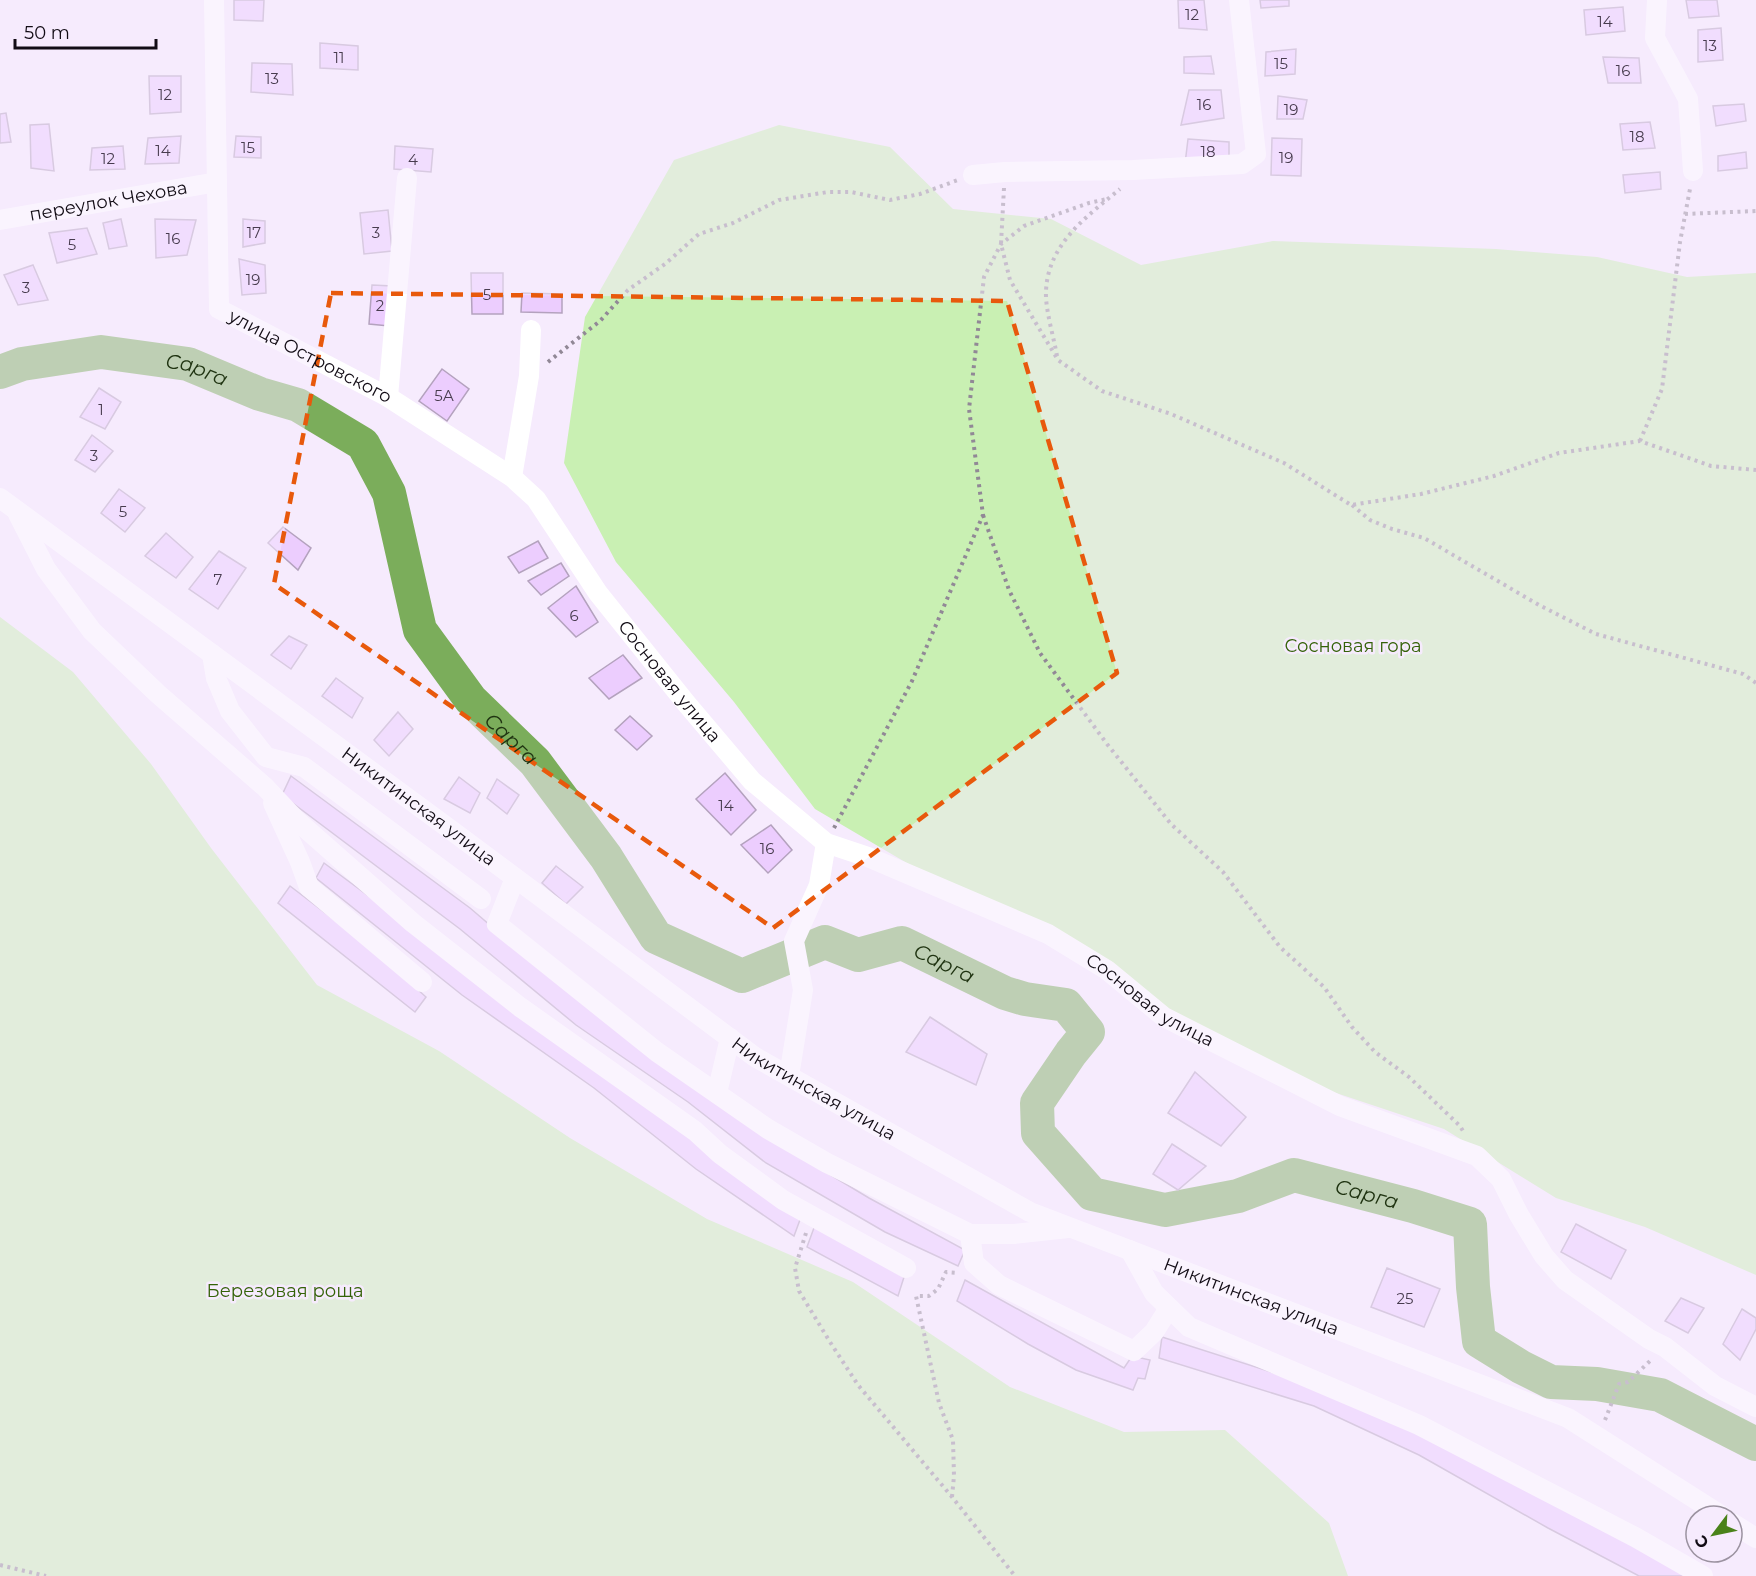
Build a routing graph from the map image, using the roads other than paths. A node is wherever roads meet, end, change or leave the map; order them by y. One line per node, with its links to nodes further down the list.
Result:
1 (214, 0): 7 (street, улица Островского)
2 (1239, 0): 5 (street)
3 (1657, 0): 4 (street)
4 (1694, 171)
5 (973, 175)
6 (407, 178): 10 (street)
7 (217, 182): 8 (street, переулок Чехова); 10 (street, улица Островского)
8 (0, 220)
9 (531, 330): 11 (street)
10 (388, 397): 11 (street, улица Островского)
11 (512, 477): 12 (street, улица Островского)
12 (536, 499): 17 (street, Сосновая улица)
13 (8, 504): 14 (street, Никитинская улица); 16 (street)
14 (212, 654): 15 (street); 18 (street, Никитинская улица)
15 (266, 757): 16 (street); 19 (street)
16 (265, 787): 20 (street); 27 (street)
17 (826, 843): 22 (street); 29 (street, Сосновая улица)
18 (515, 878): 21 (street, Никитинская улица); 23 (street)
19 (481, 899)
20 (422, 982)
21 (730, 1038): 22 (street, Никитинская улица); 23 (street)
22 (789, 1076): 24 (street, Никитинская улица)
23 (717, 1093): 25 (street)
24 (1070, 1227): 25 (street); 26 (street, Никитинская улица)
25 (970, 1234): 28 (street)
26 (1130, 1250): 28 (street); 30 (street, Никитинская улица)
27 (906, 1268)
28 (1169, 1308): 31 (street)
29 (1756, 1407)
30 (1703, 1504)
31 (1703, 1576)

